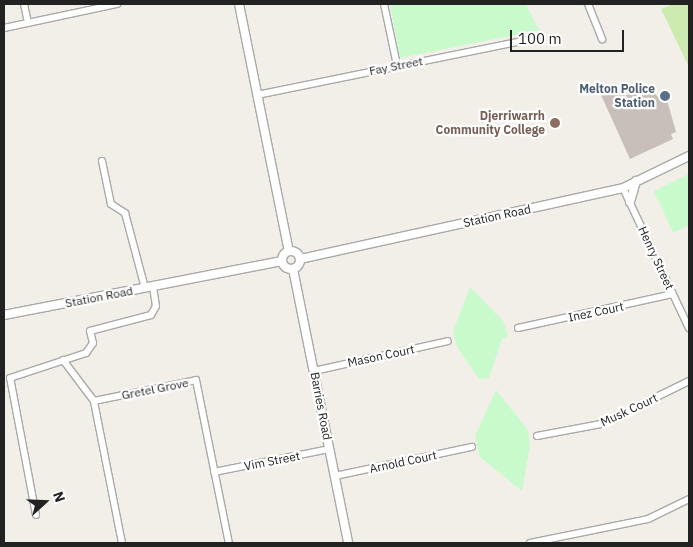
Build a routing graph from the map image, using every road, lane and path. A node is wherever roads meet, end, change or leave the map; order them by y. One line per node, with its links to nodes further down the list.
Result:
1 (24, 4): 6 (street)
2 (117, 4): 6 (street)
3 (239, 4): 11 (street)
4 (384, 4): 10 (street)
5 (588, 4): 9 (street)
6 (28, 24): 7 (street)
7 (4, 28)
8 (536, 38): 10 (street, Fay Street)
9 (602, 39)
10 (397, 65): 11 (street, Fay Street)
11 (257, 94): 17 (street)
12 (689, 156): 14 (street, Station Road)
13 (102, 161): 21 (street)
14 (636, 181): 15 (street, Station Road); 16 (street)
15 (623, 188): 16 (street, Henry Street); 18 (street, Station Road)
16 (630, 202): 22 (street, Henry Street)
17 (289, 251): 18 (street); 19 (street)
18 (300, 258): 20 (street)
19 (282, 261): 20 (street); 21 (street, Station Road)
20 (293, 269): 28 (street, Barries Road)
21 (149, 287): 23 (street, Station Road); 27 (street)
22 (672, 294): 24 (street, Inez Court); 25 (street, Henry Street)
23 (4, 315)
24 (518, 328)
25 (689, 328)
26 (448, 341): 28 (street, Mason Court)
27 (63, 360): 30 (street); 37 (street)
28 (314, 371): 33 (street, Barries Road)
29 (689, 382): 31 (street, Musk Court)
30 (94, 401): 34 (street, Gretel Grove); 38 (street)
31 (537, 436)
32 (472, 447): 35 (street, Arnold Court)
33 (329, 449): 34 (street, Vim Street); 35 (street, Barries Road)
34 (214, 472): 39 (street, Gretel Grove)
35 (334, 476): 40 (street, Barries Road)
36 (689, 499): 41 (street)
37 (36, 515)
38 (122, 543)
39 (229, 543)
40 (348, 543)
41 (530, 543)

